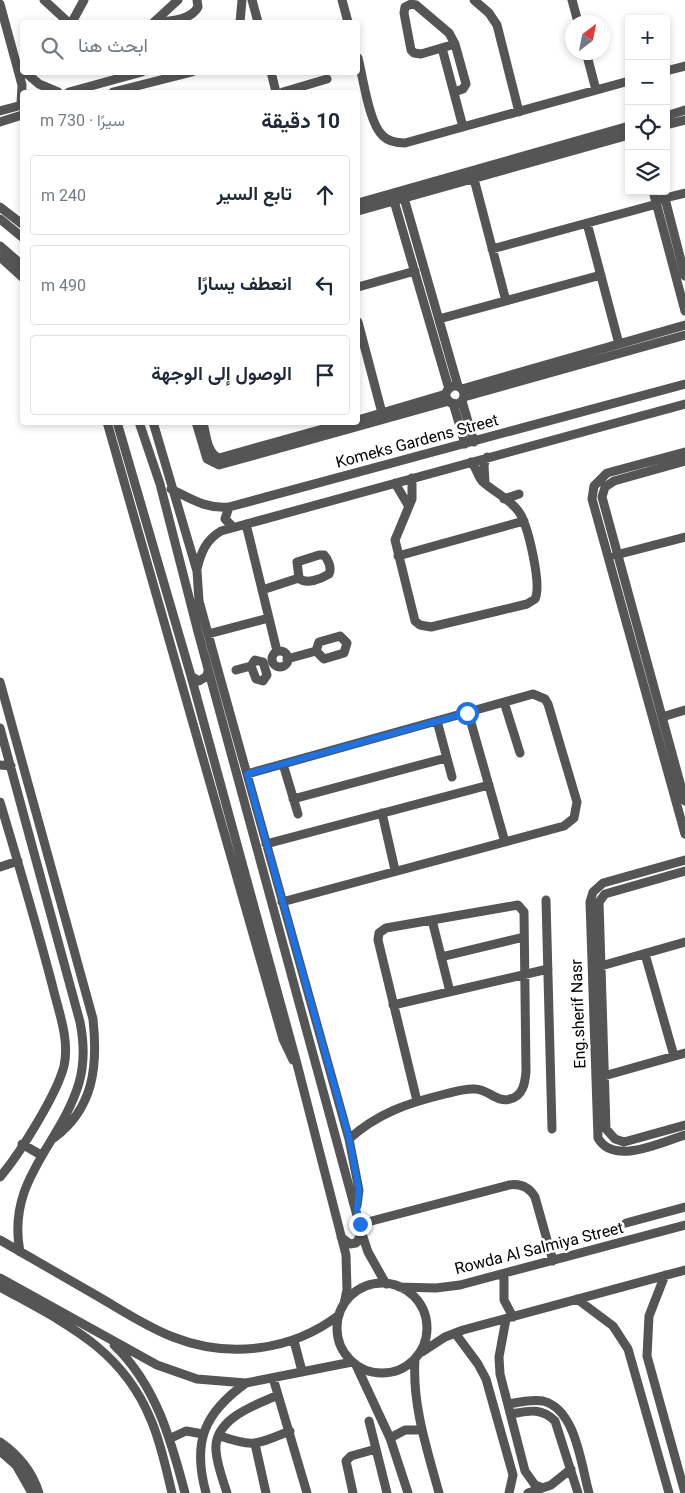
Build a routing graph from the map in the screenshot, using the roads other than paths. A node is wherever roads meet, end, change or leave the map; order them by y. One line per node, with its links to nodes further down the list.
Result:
1 (84, 0): 14 (street)
2 (178, 0): 15 (street)
3 (197, 0): 16 (street)
4 (252, 0): 18 (street)
5 (342, 0): 19 (street)
6 (474, 0): 46 (street)
7 (572, 0): 11 (street)
8 (244, 1): 17 (street)
9 (46, 3): 12 (street); 13 (street)
10 (0, 4): 22 (street)
11 (576, 15)
12 (52, 20)
13 (67, 20)
14 (71, 20)
15 (156, 20)
16 (173, 20)
17 (240, 20)
18 (257, 20)
19 (347, 20)
20 (455, 44): 21 (street); 21 (street); 42 (street)
21 (442, 48): 42 (street)
22 (15, 59): 24 (street); 35 (street)
23 (588, 60): 41 (street)
24 (20, 66)
25 (360, 66): 52 (street)
26 (685, 66): 27 (street)
27 (670, 70)
28 (28, 75): 36 (street)
29 (132, 75): 32 (street)
30 (173, 75): 38 (street)
31 (272, 75): 39 (street)
32 (121, 78): 37 (street); 38 (street)
33 (327, 79): 40 (street)
34 (625, 82): 41 (street)
35 (22, 90)
36 (53, 90)
37 (76, 90)
38 (123, 90)
39 (276, 90)
40 (290, 90)
41 (596, 90): 46 (street)
42 (454, 92): 52 (street)
43 (20, 106): 45 (street)
44 (685, 110): 47 (street)
45 (0, 111)
46 (519, 112): 52 (street)
47 (670, 115)
48 (20, 116): 50 (street)
49 (685, 120): 51 (street)
50 (0, 122)
51 (670, 124)
52 (463, 127)
53 (625, 127): 60 (street)
54 (625, 137): 55 (street)
55 (474, 178): 58 (street); 68 (street)
56 (685, 192): 57 (street)
57 (658, 197): 65 (street); 72 (street); 77 (street)
58 (404, 198): 59 (street); 78 (street)
59 (394, 201): 62 (street); 71 (street)
60 (360, 202)
61 (0, 207): 64 (street)
62 (360, 210)
63 (0, 219): 66 (street)
64 (20, 222)
65 (588, 223): 68 (street); 74 (street)
66 (20, 234)
67 (0, 246): 70 (street)
68 (492, 249): 76 (street)
69 (0, 257): 73 (street)
70 (20, 263)
71 (415, 271): 75 (street); 84 (street)
72 (685, 273)
73 (20, 275)
74 (601, 276): 76 (street); 81 (street)
75 (360, 286)
76 (506, 301): 78 (street)
77 (685, 311)
78 (439, 319): 84 (street)
79 (685, 325): 81 (street)
80 (685, 334): 84 (street)
81 (619, 344): 84 (street)
82 (361, 345): 86 (street)
83 (685, 384): 97 (street, Komeks Gardens Street)
84 (456, 395): 86 (street); 88 (street); 97 (street)
85 (685, 404): 99 (street, Komeks Gardens Street)
86 (382, 413): 87 (street)
87 (360, 419)
88 (360, 423)
89 (108, 425): 109 (street)
90 (118, 425): 107 (street)
91 (140, 425): 105 (street)
92 (154, 425): 106 (street)
93 (197, 425): 96 (street)
94 (204, 425): 95 (street)
95 (337, 425)
96 (354, 425)
97 (470, 443): 112 (street, Komeks Gardens Street)
98 (685, 452): 157 (street)
99 (487, 457): 101 (street, Komeks Gardens Street); 104 (street)
100 (685, 461): 117 (street)
101 (471, 462): 102 (street, Komeks Gardens Street); 104 (street)
102 (412, 478): 103 (street, Komeks Gardens Street); 111 (street)
103 (395, 483): 111 (street); 114 (street, Komeks Gardens Street)
104 (485, 483): 110 (street)
105 (160, 484): 106 (street, Komeks Gardens Street); 122 (street)
106 (173, 490): 112 (street, Komeks Gardens Street); 119 (street)
107 (138, 494): 109 (street); 133 (street)
108 (519, 494): 110 (street)
109 (128, 496): 182 (street)
110 (504, 498): 113 (street)
111 (408, 505): 118 (street)
112 (229, 507): 115 (street)
113 (524, 521): 118 (street); 118 (street)
114 (246, 524): 115 (street, Komeks Gardens Street); 121 (street)
115 (233, 527): 119 (street, Komeks Gardens Street)
116 (684, 540): 117 (street)
117 (616, 554): 140 (street)
118 (398, 556)
119 (197, 571): 122 (street)
120 (298, 578): 121 (street)
121 (262, 590): 123 (street)
122 (195, 603): 124 (street); 132 (street)
123 (269, 618): 124 (street); 125 (street)
124 (208, 634): 148 (street)
125 (278, 651): 127 (street); 128 (street)
126 (316, 651): 127 (street)
127 (288, 659): 128 (street)
128 (275, 664): 130 (street)
129 (251, 666): 130 (street); 130 (street); 131 (street)
130 (265, 667)
131 (236, 670)
132 (208, 671): 133 (street); 137 (street)
133 (190, 676): 139 (street)
134 (0, 682): 165 (street)
135 (504, 702): 138 (street); 143 (street); 158 (street)
136 (685, 710): 140 (street)
137 (219, 711): 139 (street); 194 (street)
138 (468, 712): 141 (street); 150 (street)
139 (201, 715): 182 (street)
140 (662, 716): 151 (street)
141 (437, 721): 144 (street); 145 (street)
142 (0, 730): 147 (street)
143 (520, 753)
144 (446, 758): 149 (street); 152 (street)
145 (283, 764): 148 (street); 152 (street)
146 (0, 765): 147 (street)
147 (10, 766): 166 (street)
148 (247, 774): 159 (street)
149 (452, 778)
150 (489, 785): 155 (street); 158 (street)
151 (683, 787): 153 (street)
152 (293, 799): 156 (street)
153 (685, 801)
154 (0, 802): 161 (street)
155 (382, 813): 159 (street); 163 (street)
156 (298, 814)
157 (685, 834)
158 (505, 842): 163 (street)
159 (266, 844): 168 (street)
160 (685, 860): 179 (street, Eng.sherif Nasr)
161 (18, 862): 162 (street); 190 (street)
162 (0, 867)
163 (395, 870): 168 (street)
164 (685, 871): 174 (street)
165 (57, 888): 166 (street); 189 (street)
166 (46, 890): 189 (street)
167 (546, 900): 175 (street)
168 (282, 902): 188 (street)
169 (432, 920): 170 (street); 173 (street); 178 (street)
170 (524, 937): 173 (street); 176 (street)
171 (685, 942): 172 (street)
172 (646, 954): 174 (street); 181 (street)
173 (441, 957): 177 (street)
174 (601, 966): 179 (street)
175 (548, 969): 176 (street); 186 (street)
176 (525, 974): 177 (street); 184 (street)
177 (450, 992): 178 (street)
178 (393, 1005): 184 (street)
179 (598, 1026): 183 (street); 187 (street, Eng.sherif Nasr)
180 (685, 1053): 181 (street)
181 (674, 1056): 183 (street)
182 (297, 1064): 199 (street)
183 (604, 1076): 185 (street)
184 (417, 1101): 188 (street)
185 (685, 1125)
186 (552, 1129)
187 (685, 1135)
188 (349, 1138): 194 (street)
189 (49, 1142): 191 (street)
190 (22, 1144): 191 (street); 192 (street)
191 (41, 1155): 201 (street)
192 (0, 1177)
193 (685, 1207): 195 (street)
194 (357, 1209): 196 (street)
195 (626, 1223)
196 (360, 1224): 198 (street); 202 (street)
197 (685, 1225): 202 (street, Rowda Al Salmiya Street)
198 (362, 1234): 199 (street); 207 (street)
199 (342, 1238): 211 (street)
200 (0, 1240): 201 (street)
201 (20, 1252): 217 (street)
202 (553, 1261): 204 (street, Rowda Al Salmiya Street)
203 (685, 1270): 205 (street)
204 (504, 1274): 209 (street, Rowda Al Salmiya Street); 214 (street)
205 (665, 1275): 210 (street); 221 (street)
206 (0, 1278): 212 (street)
207 (386, 1284): 209 (street); 211 (street)
208 (0, 1287): 212 (street)
209 (399, 1287): 218 (street)
210 (577, 1300): 214 (street); 224 (street)
211 (344, 1304): 213 (street)
212 (42, 1306): 216 (street); 247 (street)
213 (339, 1314): 217 (street); 219 (street)
214 (510, 1318): 215 (street); 220 (street)
215 (455, 1333): 218 (street); 223 (street)
216 (107, 1338): 226 (street); 235 (street)
217 (294, 1341): 222 (street)
218 (417, 1357): 219 (street); 231 (street)
219 (354, 1363): 222 (street); 236 (street)
220 (499, 1366): 223 (street); 228 (street)
221 (650, 1369): 224 (street); 262 (street)
222 (302, 1370): 225 (street)
223 (482, 1372): 242 (street)
224 (636, 1373): 261 (street)
225 (273, 1378): 226 (street); 227 (street)
226 (246, 1383): 233 (street)
227 (278, 1395): 232 (street); 234 (street)
228 (509, 1404): 229 (street); 260 (street)
229 (511, 1414): 241 (street); 243 (street)
230 (369, 1421): 239 (street)
231 (422, 1430): 236 (street); 256 (street)
232 (290, 1431): 238 (street); 252 (street)
233 (203, 1434): 235 (street); 249 (street)
234 (220, 1436): 238 (street); 250 (street)
235 (170, 1438): 248 (street)
236 (390, 1438): 255 (street)
237 (0, 1442): 246 (street)
238 (256, 1444): 251 (street)
239 (376, 1449): 253 (street); 254 (street)
240 (0, 1451): 245 (street)
241 (523, 1463): 242 (street); 244 (street)
242 (510, 1466): 257 (street)
243 (571, 1469): 244 (street); 259 (street)
244 (543, 1488): 258 (street)
245 (32, 1493)
246 (39, 1493)
247 (172, 1493)
248 (185, 1493)
249 (206, 1493)
250 (227, 1493)
251 (266, 1493)
252 (307, 1493)
253 (353, 1493)
254 (387, 1493)
255 (408, 1493)
256 (439, 1493)
257 (509, 1493)
258 (528, 1493)
259 (578, 1493)
260 (589, 1493)
261 (669, 1493)
262 (685, 1493)

